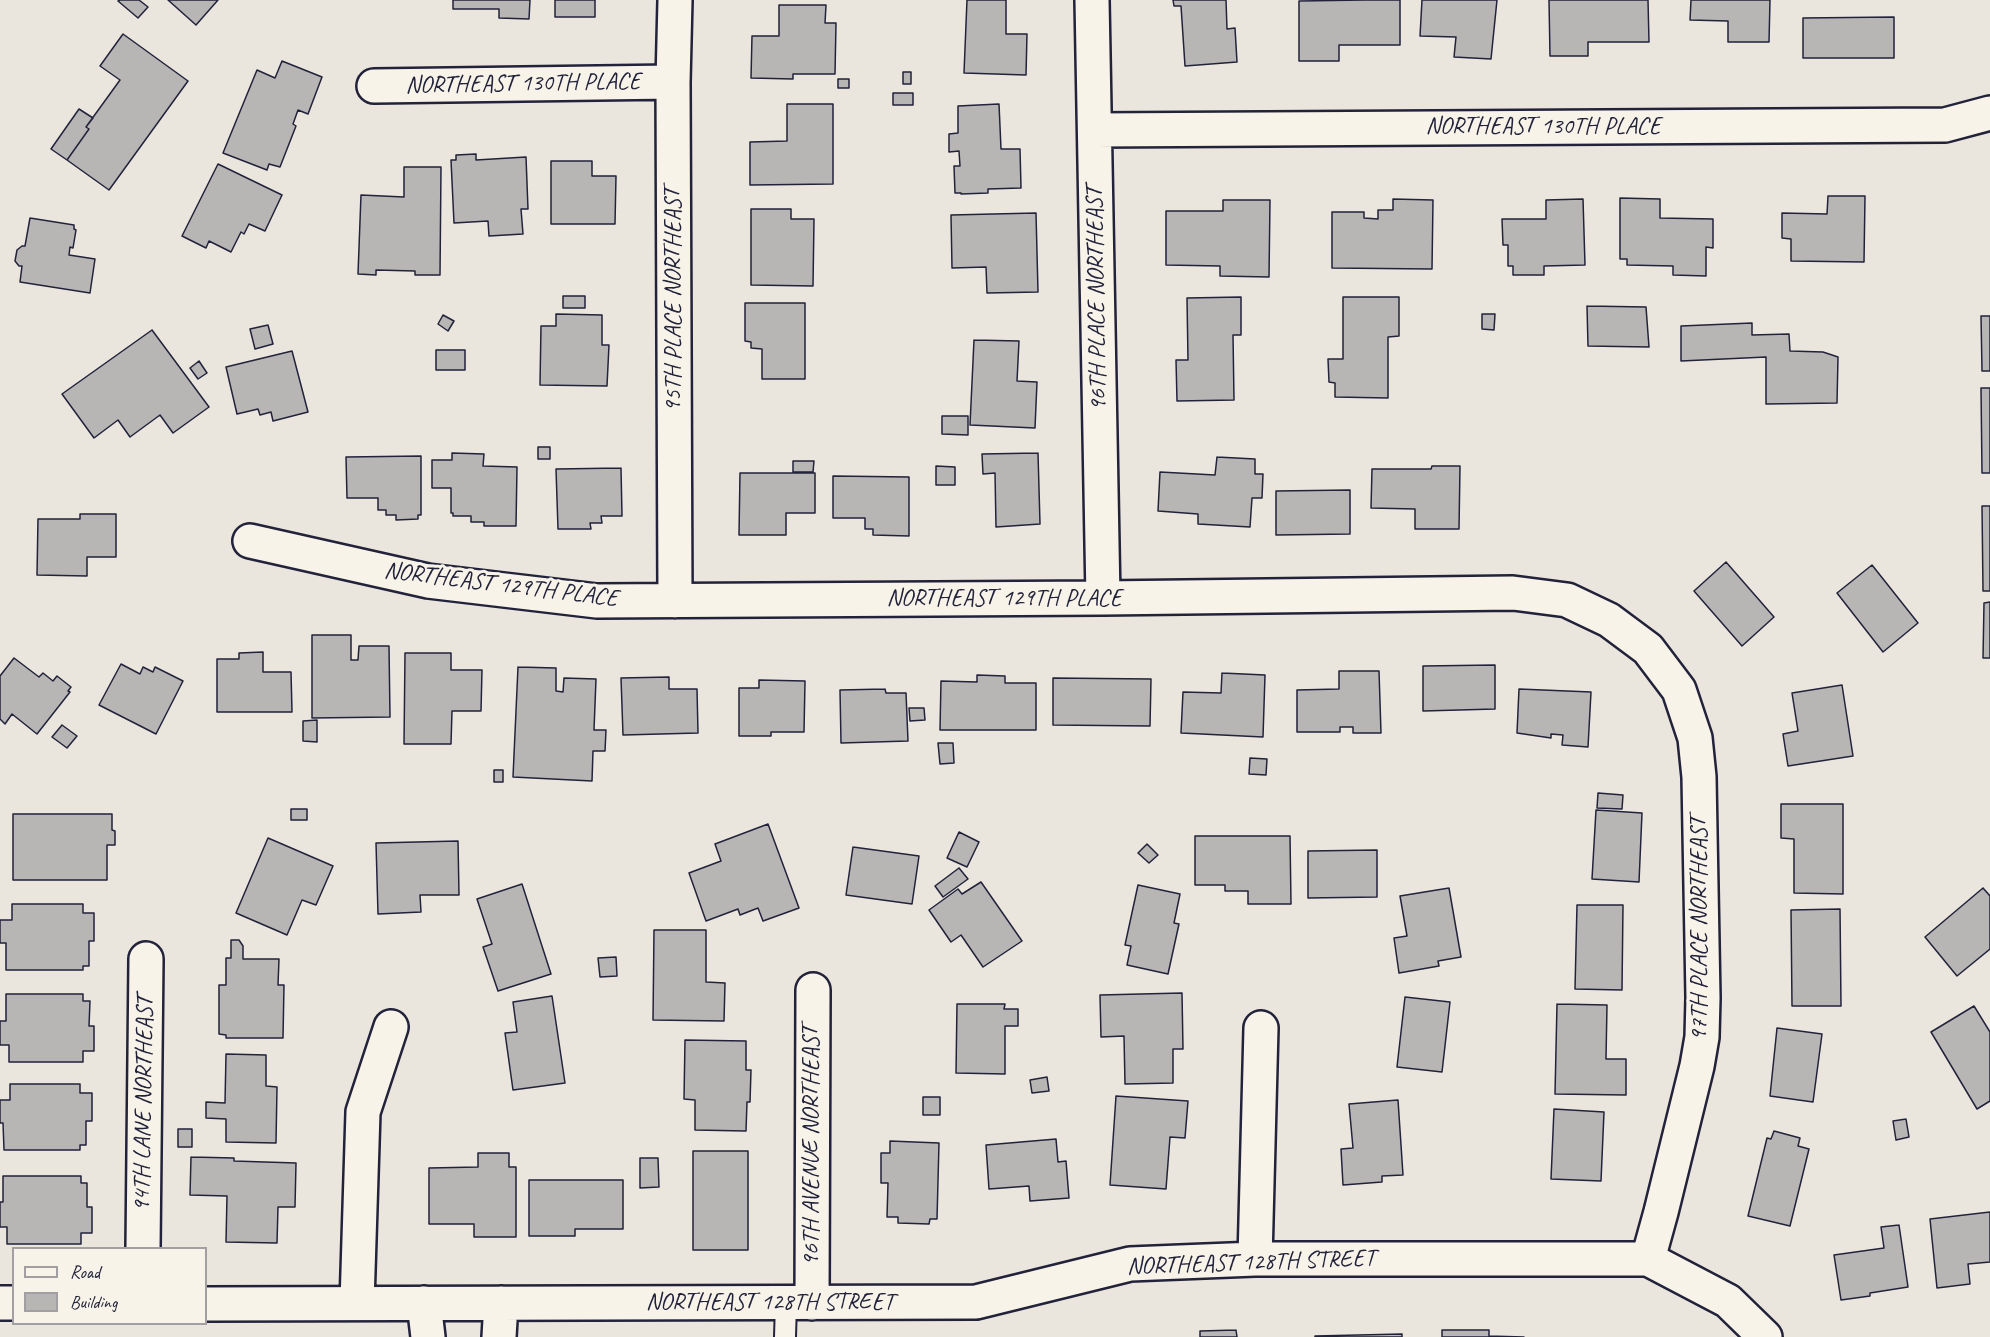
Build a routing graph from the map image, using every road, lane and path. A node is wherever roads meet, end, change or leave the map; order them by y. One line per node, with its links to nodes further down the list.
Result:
1 (675, 0): 3 (street, 95TH PLACE NORTHEAST)
2 (1092, 0): 6 (street, 96TH PLACE NORTHEAST)
3 (673, 82): 4 (street, NORTHEAST 130TH PLACE); 9 (street, 95TH PLACE NORTHEAST)
4 (374, 86)
5 (1990, 113): 6 (street, NORTHEAST 130TH PLACE)
6 (1095, 130): 8 (street, 96TH PLACE NORTHEAST)
7 (250, 541): 9 (street, NORTHEAST 129TH PLACE)
8 (1103, 598): 9 (street, NORTHEAST 129TH PLACE); 10 (street, NORTHEAST 129TH PLACE)
9 (675, 600)
10 (1695, 738): 17 (street, 97TH PLACE NORTHEAST)
11 (146, 959): 15 (street, 94TH LANE NORTHEAST)
12 (813, 990): 21 (street, 96TH AVENUE NORTHEAST)
13 (391, 1027): 18 (street)
14 (1261, 1028): 16 (street)
15 (143, 1247)
16 (1255, 1259): 17 (street, NORTHEAST 128TH STREET); 21 (street, NORTHEAST 128TH STREET)
17 (1648, 1259): 26 (street, NORTHEAST 128TH STREET)
18 (357, 1303): 19 (street, NORTHEAST 128TH STREET); 22 (street, NORTHEAST 128TH STREET)
19 (424, 1303): 20 (street, NORTHEAST 128TH STREET); 23 (street)
20 (501, 1303): 21 (street, NORTHEAST 128TH STREET); 24 (street)
21 (799, 1303): 25 (lane)
22 (207, 1304)
23 (429, 1337)
24 (499, 1337)
25 (785, 1337)
26 (1765, 1337)

